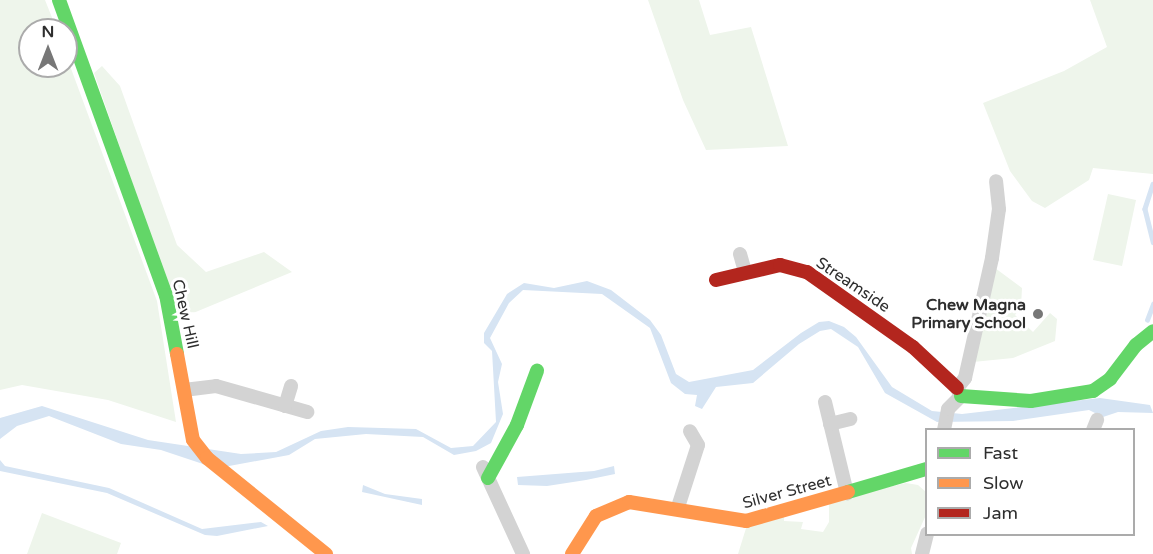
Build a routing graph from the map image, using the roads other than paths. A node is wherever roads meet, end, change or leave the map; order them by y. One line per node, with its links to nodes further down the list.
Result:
1 (58, 0): 9 (street, Chew Hill)
2 (996, 181): 10 (street)
3 (740, 254): 4 (street)
4 (745, 272): 5 (street, Streamside); 10 (street, Streamside)
5 (716, 280)
6 (1153, 331): 10 (street)
7 (537, 371): 23 (street)
8 (291, 386): 12 (street)
9 (184, 390): 12 (street); 22 (street, Chew Hill)
10 (959, 392): 16 (street)
11 (825, 402): 15 (street)
12 (285, 405): 13 (street)
13 (307, 412)
14 (850, 419): 15 (street)
15 (831, 424): 19 (street)
16 (944, 428)
17 (690, 431): 20 (street)
18 (925, 471): 19 (street, Silver Street)
19 (848, 493): 20 (street, Silver Street)
20 (678, 507): 24 (street, Silver Street)
21 (926, 536): 25 (street)
22 (326, 554)
23 (523, 554)
24 (572, 554)
25 (922, 554)

